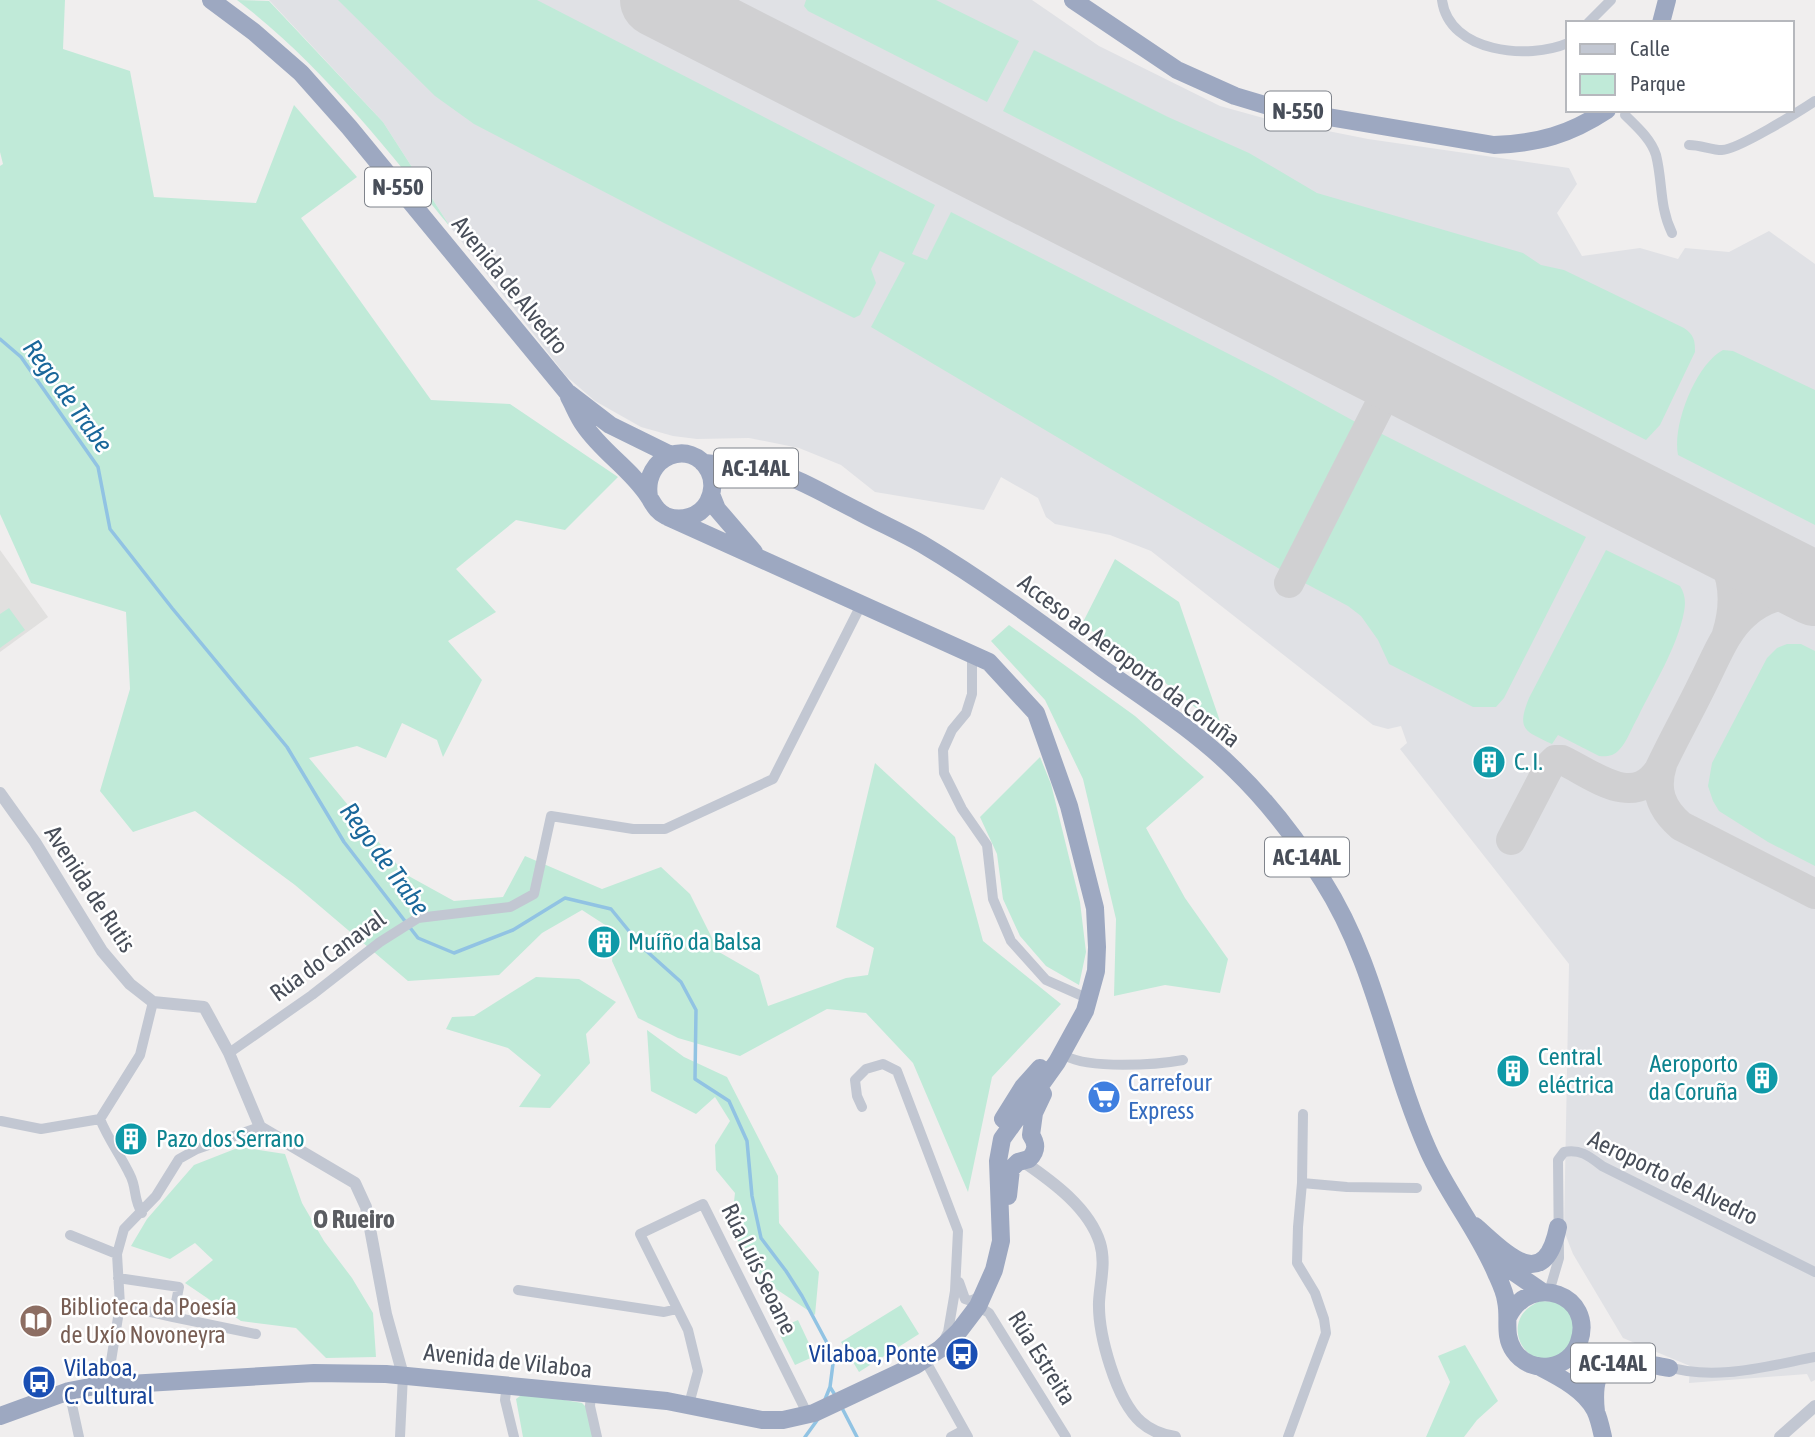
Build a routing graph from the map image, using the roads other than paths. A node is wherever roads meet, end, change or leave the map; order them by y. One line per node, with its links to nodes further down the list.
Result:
1 (211, 0): 14 (highway, Avenida de Alvedro / N-550)
2 (1073, 0): 10 (highway, N-550)
3 (1442, 0): 8 (street)
4 (1611, 0): 6 (street)
5 (1667, 0): 7 (highway)
6 (1590, 21)
7 (1662, 21)
8 (1566, 48)
9 (1815, 101): 12 (street)
10 (1604, 112)
11 (1625, 115): 13 (street)
12 (1689, 145)
13 (1672, 233)
14 (567, 392): 15 (highway, Avenida de Alvedro / N-550); 19 (highway, Avenida de Alvedro / N-550)
15 (671, 455): 16 (highway, N-550); 19 (highway)
16 (703, 463): 17 (highway, Acceso ao Aeroporto da Coruña / AC-14AL); 18 (highway)
17 (807, 484): 18 (highway, Acceso ao Aeroporto da Coruña / AC-14AL); 43 (highway, Acceso ao Aeroporto da Coruña / AC-14AL)
18 (711, 487): 20 (highway); 21 (highway)
19 (649, 497): 20 (highway, N-550)
20 (668, 517): 21 (highway)
21 (758, 557): 22 (highway)
22 (862, 603): 23 (highway); 27 (street, Rúa do Canaval)
23 (972, 654): 26 (highway); 26 (street)
24 (0, 793): 25 (street, Avenida de Rutis)
25 (153, 1002): 27 (street); 33 (street)
26 (1087, 1005): 28 (highway); 30 (highway); 37 (highway)
27 (229, 1053): 35 (street)
28 (1066, 1056): 29 (street); 36 (highway)
29 (1183, 1060)
30 (1038, 1071): 37 (highway); 41 (highway)
31 (862, 1107): 48 (street)
32 (1303, 1114): 39 (street)
33 (100, 1119): 34 (street); 42 (street)
34 (1, 1121)
35 (260, 1127): 42 (street); 64 (street)
36 (1031, 1135): 37 (highway); 38 (highway)
37 (1004, 1140): 38 (highway); 41 (highway); 46 (highway)
38 (1025, 1159): 46 (highway); 75 (street)
39 (1302, 1183): 40 (street); 84 (street)
40 (1417, 1188)
41 (992, 1200): 46 (highway)
42 (142, 1213): 47 (street)
43 (1466, 1217): 44 (highway, AC-14AL); 52 (highway, Acceso ao Aeroporto da Coruña / AC-14AL); 57 (highway, Acceso ao Aeroporto da Coruña / AC-14AL)
44 (1558, 1227): 49 (street, Aeroporto de Alvedro); 52 (street, Aeroporto de Alvedro)
45 (71, 1235): 47 (street)
46 (1001, 1241): 53 (highway, Avenida de Vilaboa)
47 (117, 1254): 50 (street)
48 (957, 1265): 53 (street); 60 (street)
49 (1815, 1272)
50 (118, 1278): 54 (street); 56 (street)
51 (518, 1290): 55 (street)
52 (1545, 1291): 57 (highway); 59 (highway, Acceso ao Aeroporto da Coruña / AC-14AL)
53 (981, 1299): 60 (highway, Avenida de Vilaboa); 82 (street, Rúa Estreita)
54 (121, 1305): 56 (street); 66 (street)
55 (677, 1309): 69 (street); 72 (street, Rúa Luís Seoane)
56 (173, 1317): 58 (street)
57 (1508, 1317): 62 (highway, Acceso ao Aeroporto da Coruña / AC-14AL)
58 (256, 1334)
59 (1575, 1351): 62 (highway, AC-14AL); 63 (street); 70 (highway, Acceso ao Aeroporto da Coruña / AC-14AL)
60 (932, 1355): 72 (highway, Avenida de Vilaboa); 74 (street)
61 (1815, 1357): 63 (street)
62 (1538, 1366): 70 (highway, Acceso ao Aeroporto da Coruña / AC-14AL)
63 (1670, 1368): 70 (highway, AC-14AL)
64 (403, 1376): 65 (highway, Avenida de Vilaboa); 66 (highway, Avenida de Vilaboa); 78 (street)
65 (507, 1384): 68 (highway, Avenida de Vilaboa); 79 (street)
66 (107, 1386): 67 (highway, Avenida de Vilaboa)
67 (69, 1391): 73 (highway, Avenida de Vilaboa); 77 (street)
68 (591, 1394): 69 (highway, Avenida de Vilaboa); 80 (street)
69 (689, 1404): 72 (highway, Avenida de Vilaboa)
70 (1592, 1405): 76 (highway, Acceso ao Aeroporto da Coruña / AC-14AL)
71 (1815, 1406): 85 (street)
72 (811, 1414)
73 (0, 1416)
74 (966, 1433): 81 (street)
75 (1150, 1433): 83 (street)
76 (1603, 1436)
77 (79, 1437)
78 (400, 1437)
79 (514, 1437)
80 (597, 1437)
81 (951, 1437)
82 (1066, 1437)
83 (1175, 1437)
84 (1288, 1437)
85 (1780, 1437)

